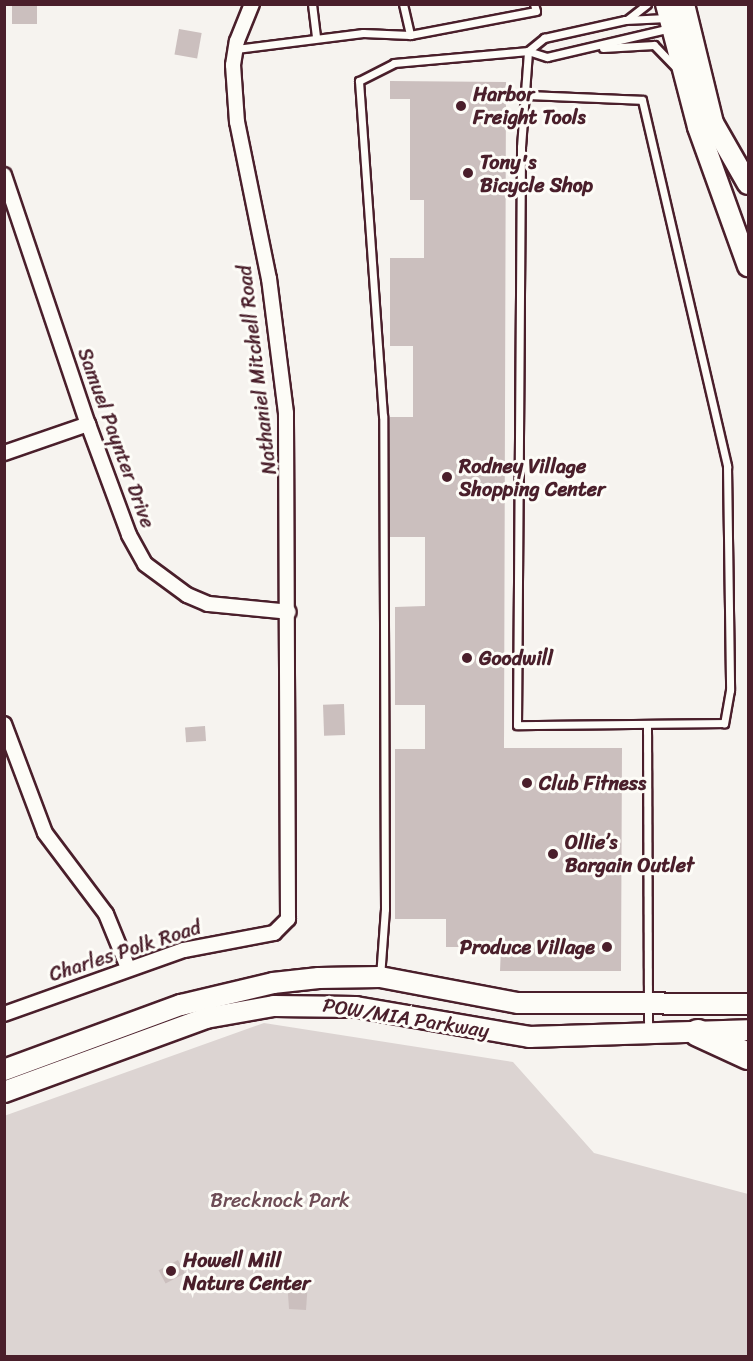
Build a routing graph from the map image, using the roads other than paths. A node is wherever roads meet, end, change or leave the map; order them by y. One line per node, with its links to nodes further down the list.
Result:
1 (252, 4): 10 (street, Nathaniel Mitchell Road)
2 (312, 4): 9 (lane)
3 (403, 4): 8 (lane)
4 (534, 4): 8 (lane)
5 (647, 4): 7 (lane)
6 (675, 15): 7 (lane); 11 (lane); 14 (main road); 16 (main road)
7 (625, 20): 12 (lane)
8 (410, 35): 9 (lane)
9 (315, 37): 10 (lane)
10 (236, 49): 20 (street, Nathaniel Mitchell Road)
11 (588, 50): 12 (lane); 14 (lane)
12 (528, 51): 13 (lane); 25 (lane)
13 (525, 95): 22 (lane); 22 (lane)
14 (689, 99): 17 (main road)
15 (4, 175): 18 (street, Samuel Paynter Drive)
16 (748, 184)
17 (748, 266)
18 (88, 424): 19 (street); 20 (street, Samuel Paynter Drive)
19 (4, 453)
20 (289, 612): 23 (street, Nathaniel Mitchell Road)
21 (4, 724): 24 (street)
22 (647, 724): 26 (lane)
23 (291, 881): 24 (street, Charles Polk Road)
24 (128, 968): 29 (street, Charles Polk Road)
25 (380, 977): 26 (main road, POW/MIA Parkway); 28 (main road); 34 (main road, POW/MIA Parkway)
26 (649, 1004): 27 (main road, POW/MIA Parkway); 31 (lane)
27 (748, 1004)
28 (377, 1011): 31 (main road, POW/MIA Parkway); 35 (main road, POW/MIA Parkway)
29 (4, 1014)
30 (748, 1030): 32 (main road, POW/MIA Parkway)
31 (648, 1033): 32 (main road, POW/MIA Parkway)
32 (699, 1033): 33 (highway)
33 (748, 1056)
34 (4, 1070)
35 (4, 1092)

